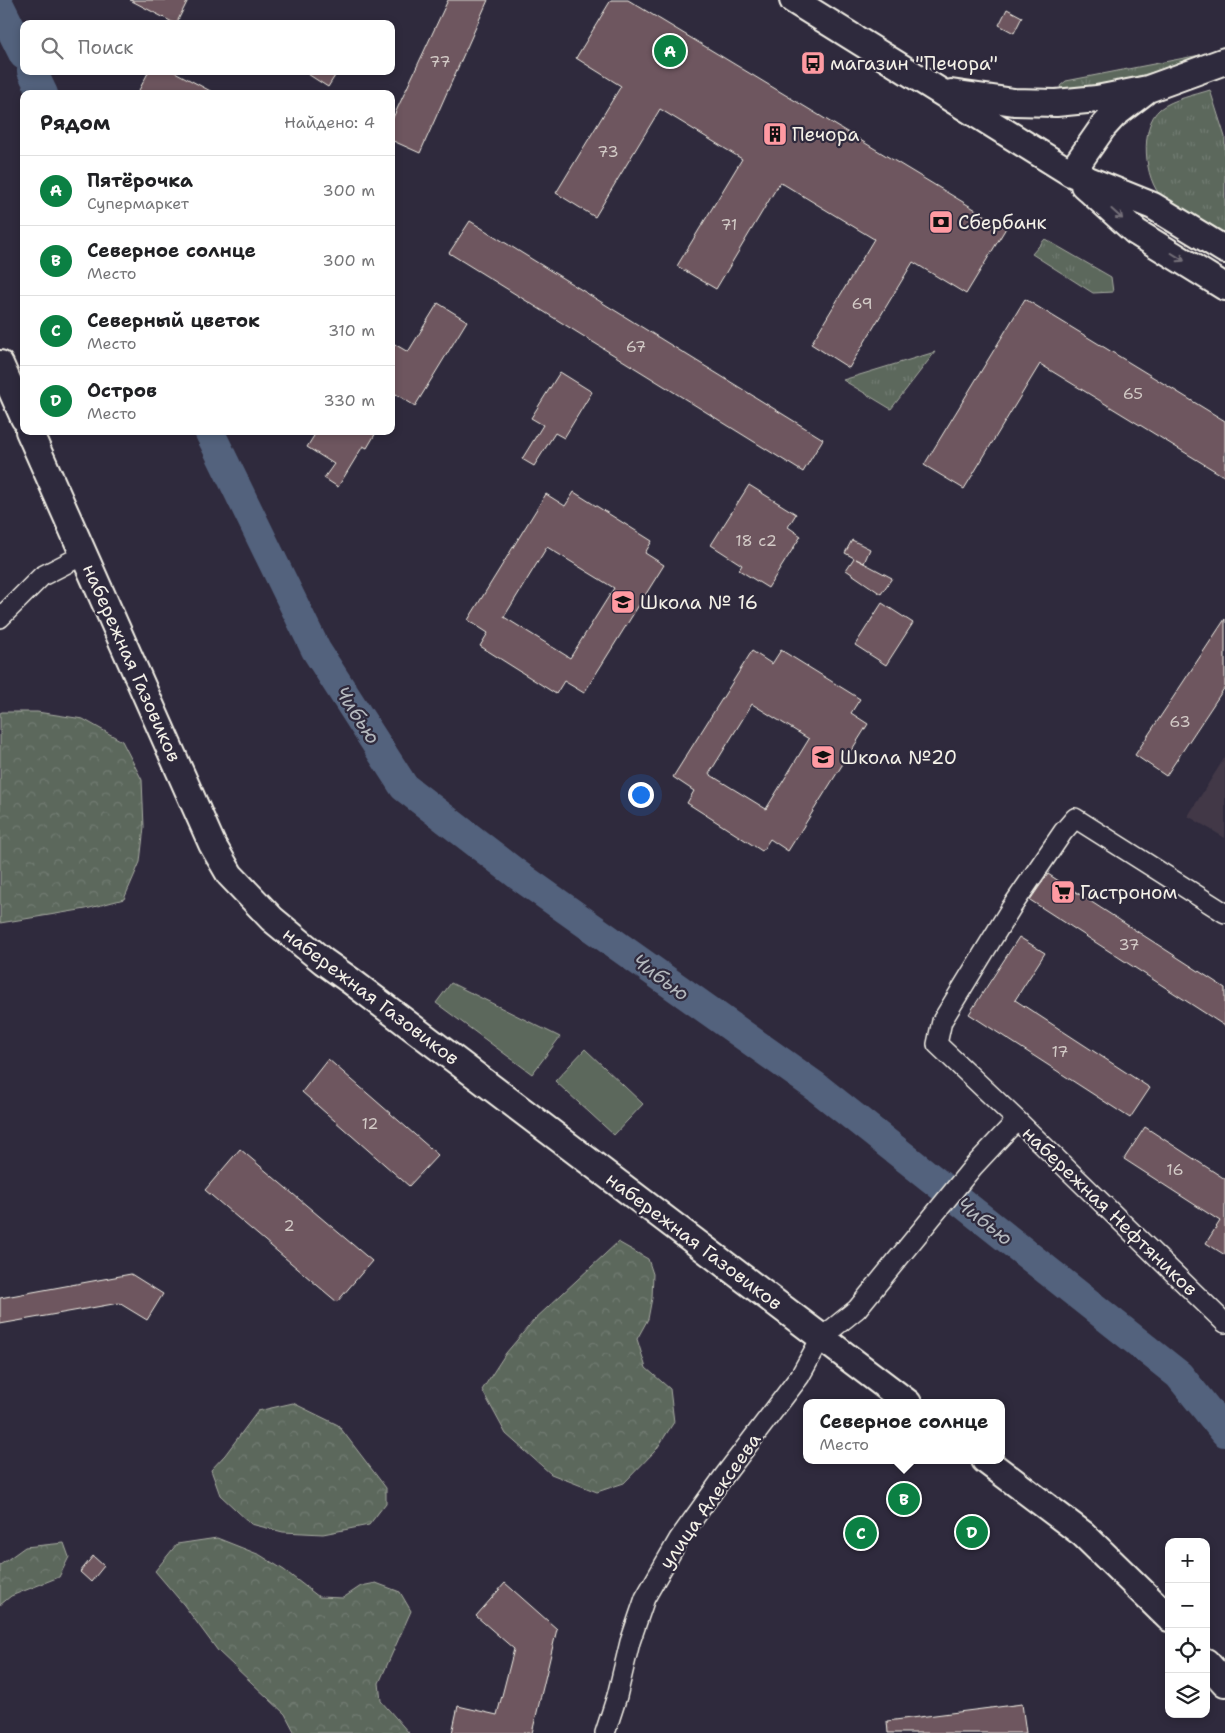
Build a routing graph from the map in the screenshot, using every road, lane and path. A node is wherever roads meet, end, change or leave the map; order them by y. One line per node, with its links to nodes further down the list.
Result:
1 (793, 0): 4 (main road)
2 (1225, 61): 3 (main road)
3 (1148, 89): 4 (main road); 5 (main road)
4 (940, 91): 5 (main road)
5 (1071, 172): 6 (main road); 7 (main road, one-way to 7)
6 (1225, 250)
7 (1225, 287)
8 (0, 364): 9 (main road)
9 (20, 409)
10 (31, 435): 11 (main road, набережная Газовиков)
11 (83, 554): 12 (street); 16 (main road, набережная Газовиков)
12 (0, 618)
13 (1225, 913): 14 (street, набережная Нефтяников)
14 (1017, 1120): 15 (street, набережная Нефтяников); 16 (street, набережная Нефтяников)
15 (1225, 1323)
16 (822, 1338): 17 (main road, набережная Газовиков); 22 (street, улица Алексеева)
17 (903, 1399)
18 (990, 1464): 19 (main road)
19 (1165, 1614)
20 (1210, 1666): 21 (main road)
21 (1225, 1683)
22 (605, 1733)

